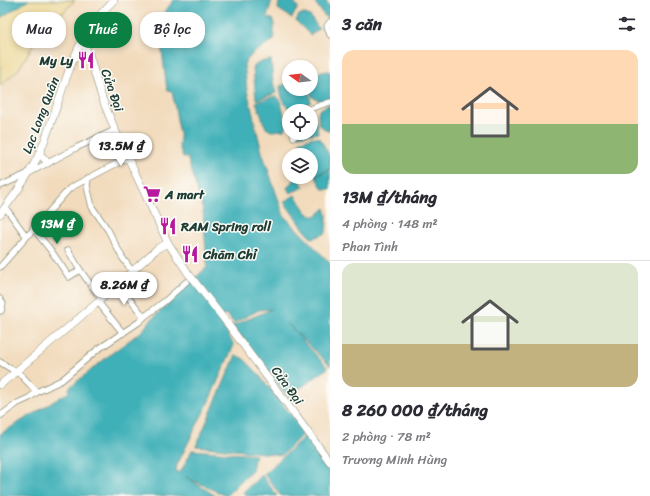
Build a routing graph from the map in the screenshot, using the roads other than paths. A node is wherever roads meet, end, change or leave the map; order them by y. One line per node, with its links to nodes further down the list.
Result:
1 (114, 0): 2 (street, Lạc Long Quân)
2 (103, 12)
3 (330, 22): 4 (street)
4 (330, 34)
5 (79, 48): 10 (street, Lạc Long Quân)
6 (86, 48): 9 (street, Cửa Đại)
7 (330, 102): 8 (street)
8 (318, 106)
9 (115, 130): 11 (street, Cửa Đại); 12 (street)
10 (39, 153): 12 (street); 13 (street, Lạc Long Quân)
11 (127, 158): 14 (street); 20 (street, Cửa Đại)
12 (48, 163): 13 (street)
13 (27, 174): 15 (street); 16 (street, Lạc Long Quân)
14 (88, 178): 18 (street); 24 (street)
15 (0, 186)
16 (5, 207): 17 (street, Lạc Long Quân); 19 (street)
17 (0, 214)
18 (33, 228): 19 (street); 23 (street)
19 (26, 236): 22 (street)
20 (168, 244): 24 (street); 37 (street, Cửa Đại)
21 (68, 250): 23 (street)
22 (0, 267)
23 (80, 270): 28 (street)
24 (132, 271): 26 (street)
25 (186, 282): 30 (street)
26 (118, 284): 28 (street); 30 (street)
27 (0, 299): 29 (street)
28 (100, 301): 31 (street); 33 (street)
29 (1, 312)
30 (144, 317): 31 (street)
31 (123, 333): 35 (street)
32 (0, 362): 33 (street)
33 (16, 372): 34 (street); 35 (street)
34 (0, 385)
35 (37, 392): 36 (street)
36 (0, 416)
37 (330, 462)

